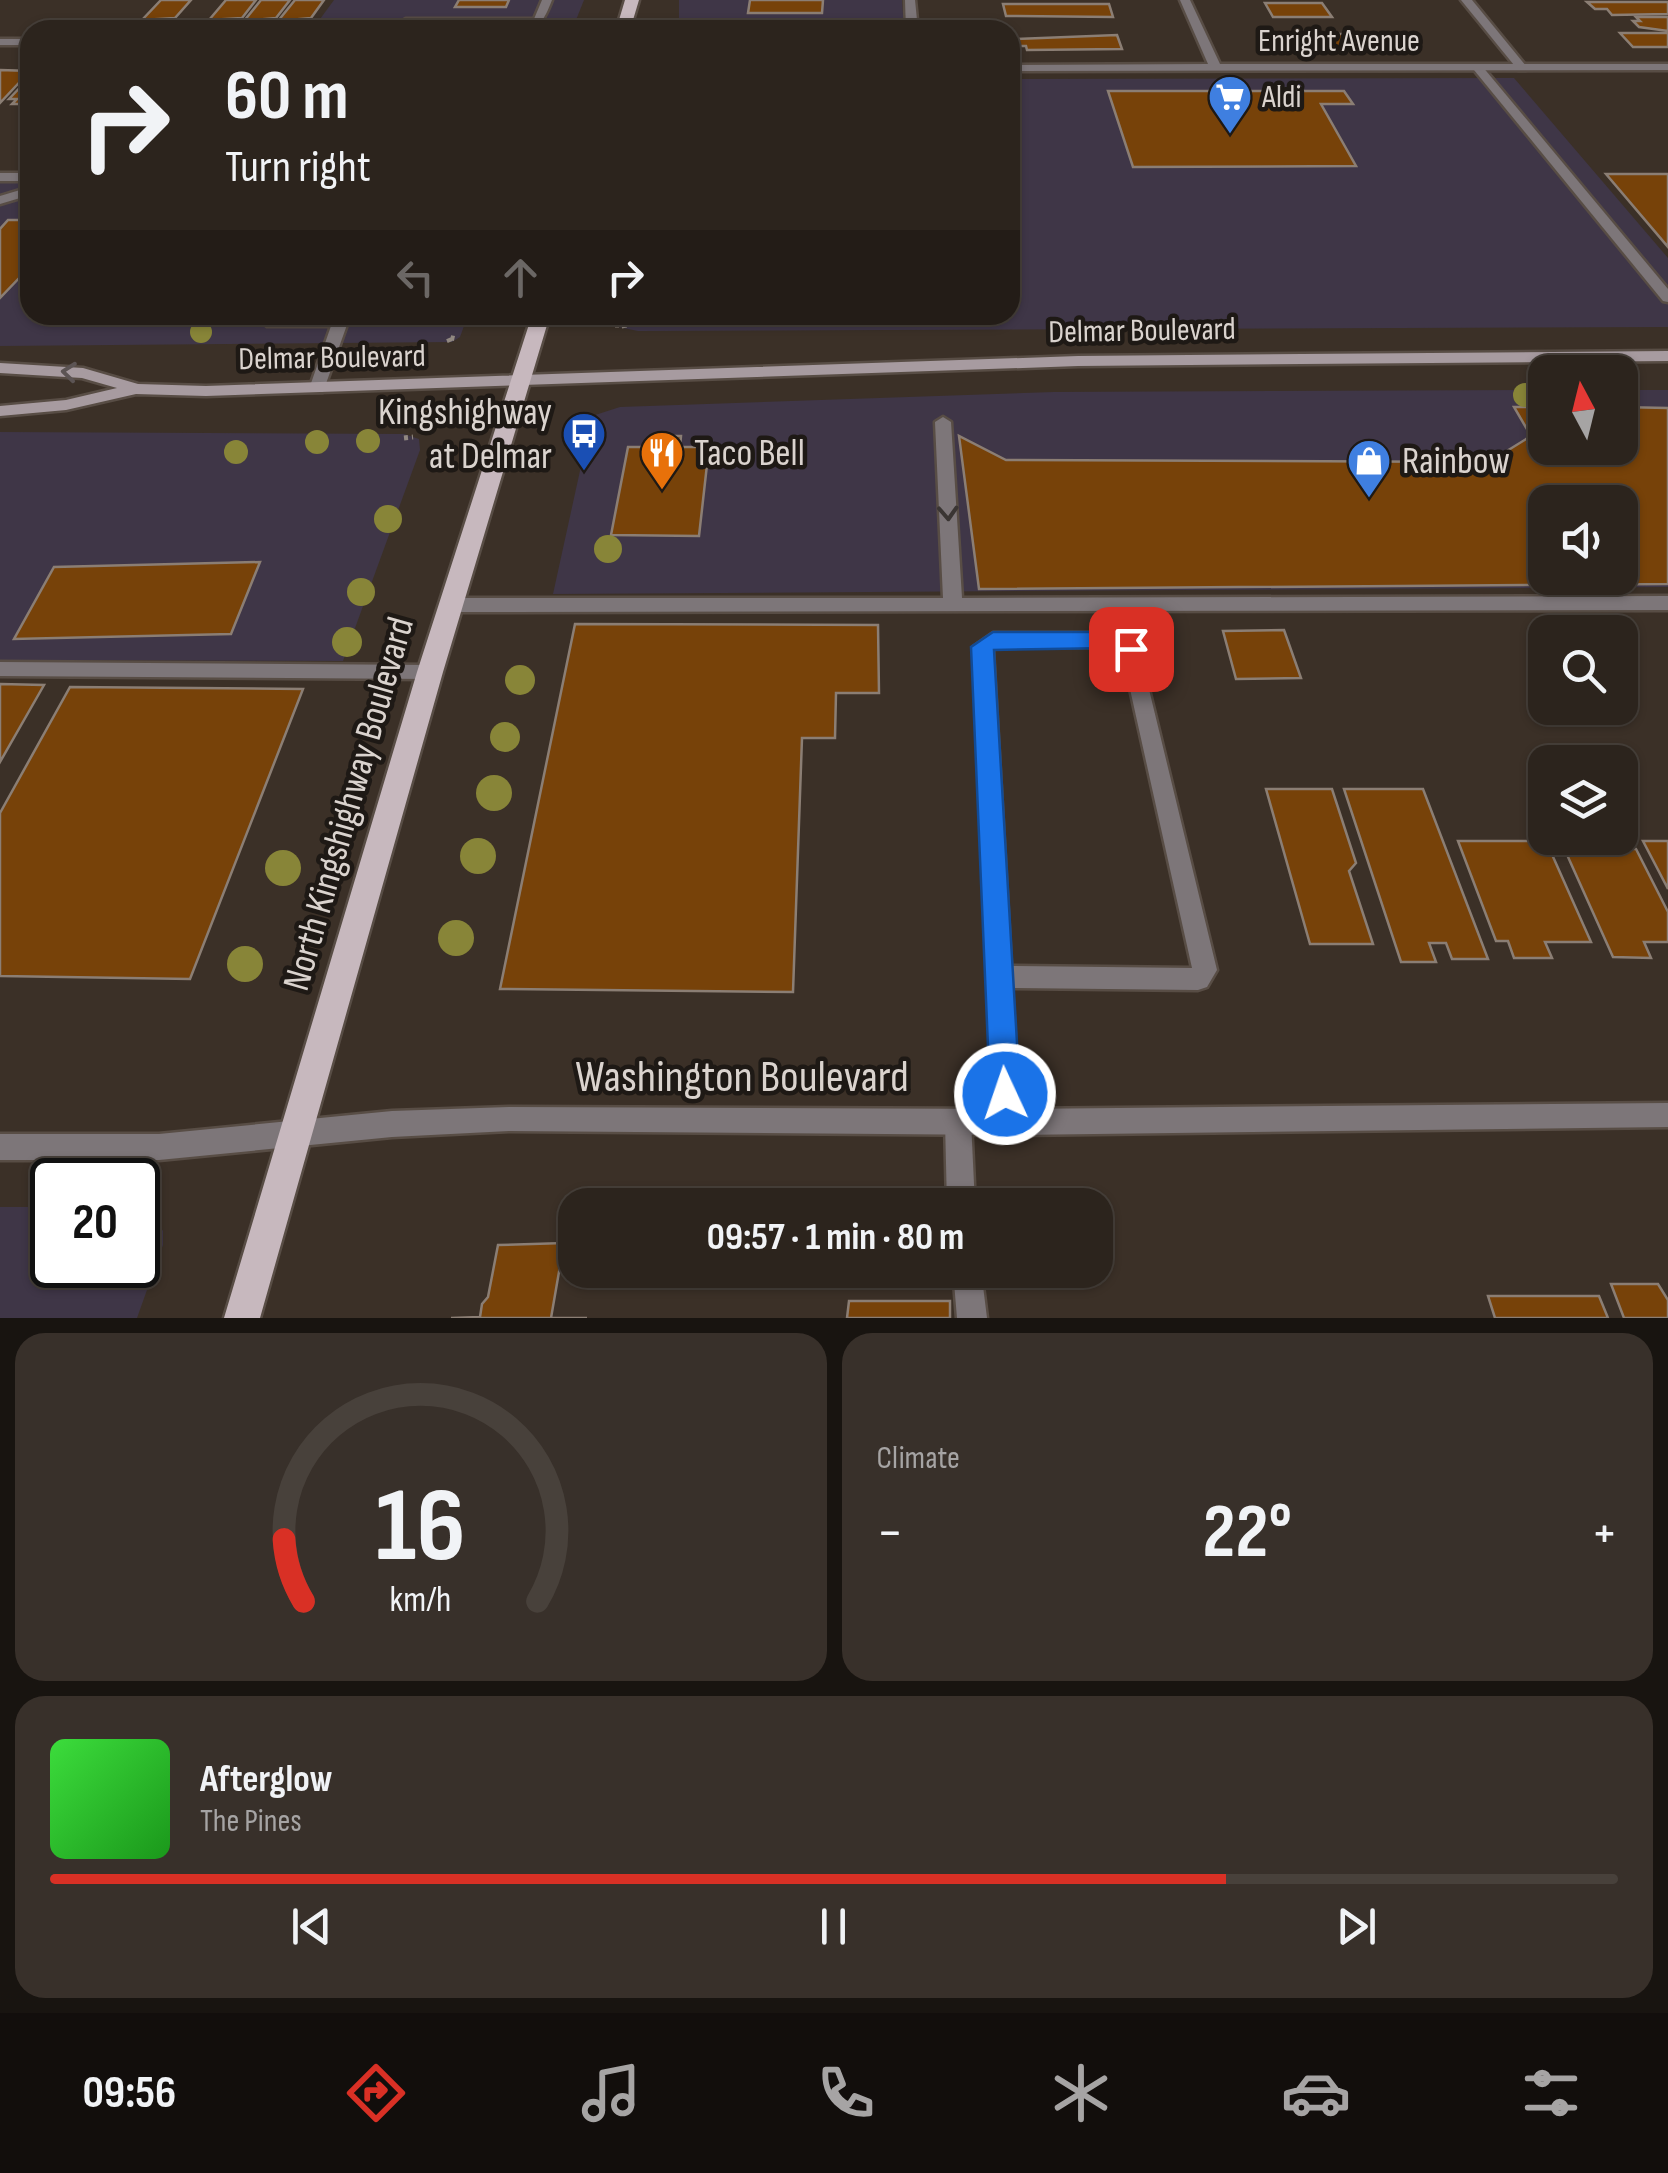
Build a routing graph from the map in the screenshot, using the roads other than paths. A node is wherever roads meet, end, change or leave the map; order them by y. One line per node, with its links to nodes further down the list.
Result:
1 (1185, 0): 7 (street)
2 (1466, 0): 6 (street)
3 (1668, 67): 6 (street, Enright Avenue)
4 (1020, 68): 7 (street, Enright Avenue)
5 (1478, 68): 6 (street, Enright Avenue); 7 (street, Enright Avenue); 8 (street)
6 (1522, 68)
7 (1216, 69)
8 (1668, 298)
9 (339, 325): 15 (street)
10 (538, 325): 13 (main road, North Kingshighway Boulevard)
11 (1668, 356): 13 (main road, Delmar Boulevard)
12 (0, 368): 14 (main road, Delmar Boulevard, one-way to 12)
13 (521, 382): 15 (main road, Delmar Boulevard); 20 (main road, North Kingshighway Boulevard)
14 (136, 389): 15 (main road, Delmar Boulevard); 16 (main road, Delmar Boulevard)
15 (317, 389)
16 (0, 411)
17 (943, 422): 19 (street, one-way to 19)
18 (1668, 602): 19 (street)
19 (954, 604): 20 (street)
20 (452, 605): 22 (main road, North Kingshighway Boulevard)
21 (0, 669): 22 (street)
22 (430, 672): 27 (main road, North Kingshighway Boulevard)
23 (999, 977): 23 (street); 26 (street)
24 (1668, 1116): 26 (street, Washington Boulevard)
25 (958, 1120): 26 (street, Washington Boulevard); 27 (street, Washington Boulevard); 29 (street)
26 (1006, 1122)
27 (296, 1136): 28 (street, Washington Boulevard); 31 (main road, North Kingshighway Boulevard)
28 (0, 1147)
29 (960, 1188)
30 (969, 1288): 32 (street)
31 (242, 1318)
32 (972, 1318)

